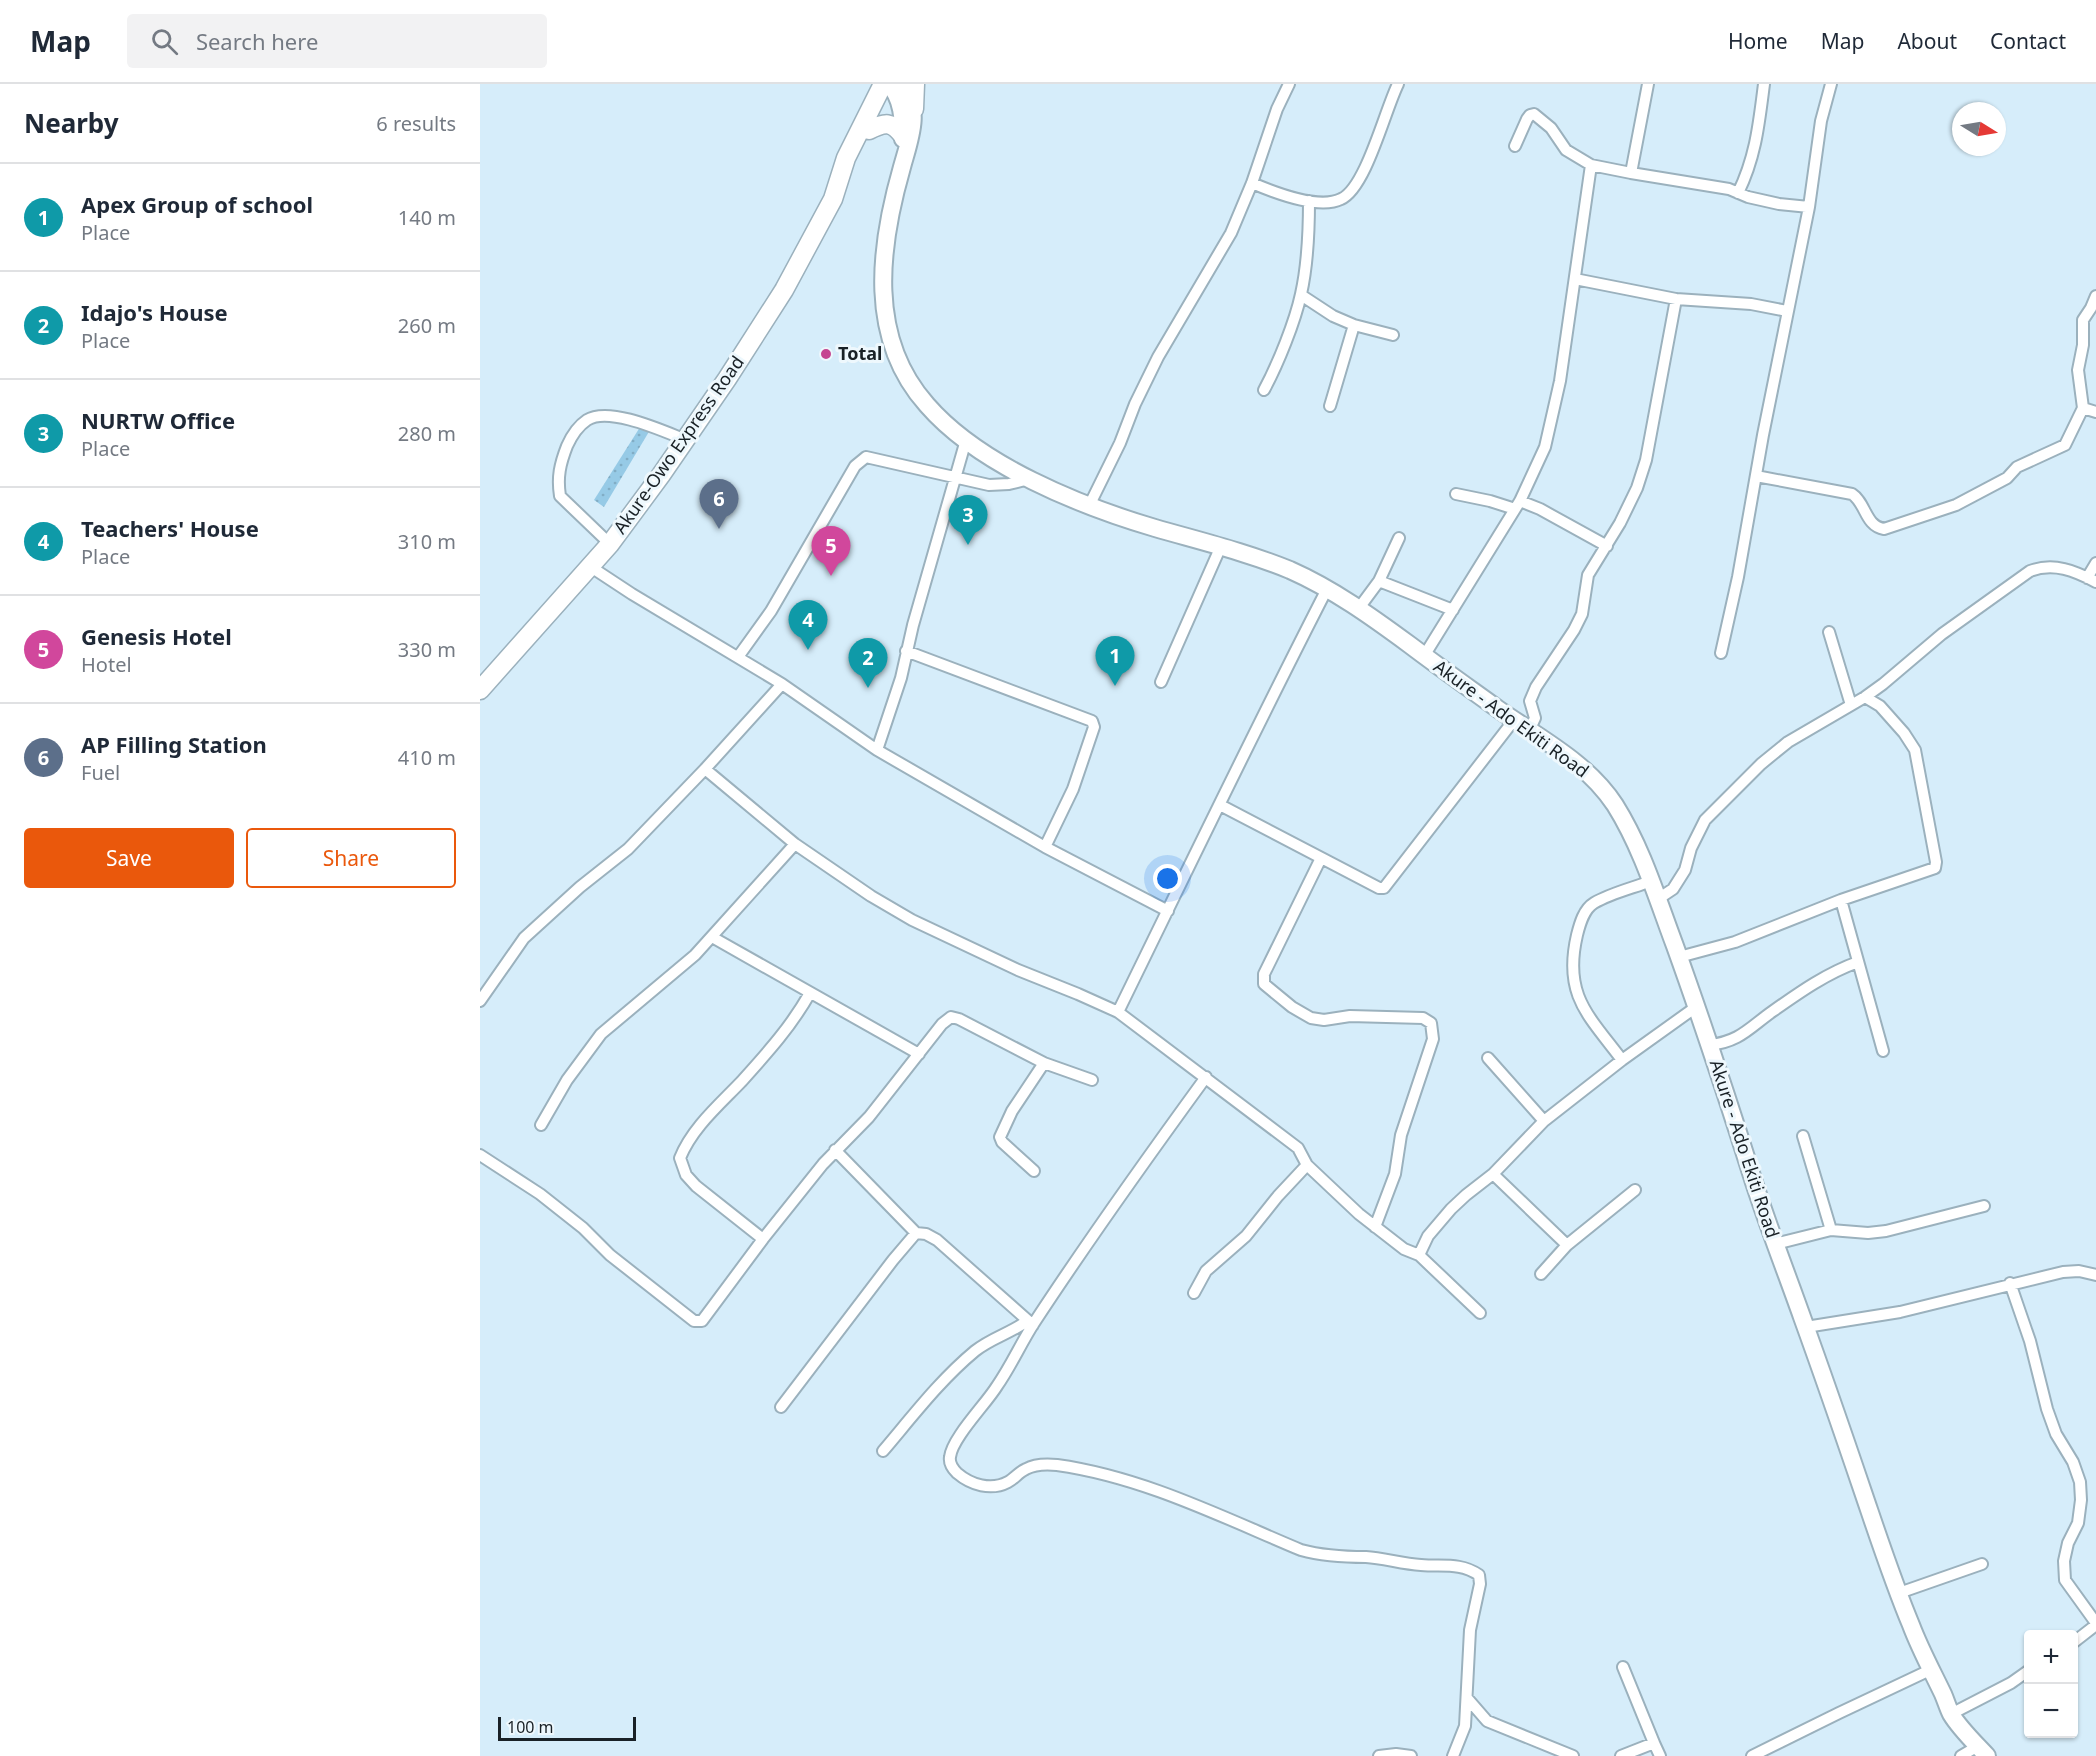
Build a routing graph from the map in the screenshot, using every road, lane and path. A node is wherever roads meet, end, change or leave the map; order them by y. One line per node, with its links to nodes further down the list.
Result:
1 (915, 84): 8 (highway)
2 (1288, 84): 16 (street)
3 (1398, 84): 18 (street)
4 (1648, 84): 14 (street)
5 (1764, 84): 17 (street)
6 (1831, 84): 19 (street)
7 (892, 85): 8 (main road); 9 (highway, Akure-Owo Express Road); 10 (main road); 15 (highway, Akure-Owo Express Road)
8 (914, 109): 12 (main road, Akure - Ado Ekiti Road)
9 (869, 130): 10 (highway); 15 (highway, Akure-Owo Express Road)
10 (903, 136): 12 (main road)
11 (1515, 146): 13 (street)
12 (904, 160): 32 (main road, Akure - Ado Ekiti Road)
13 (1591, 165): 14 (street); 20 (street)
14 (1631, 173): 17 (street)
15 (842, 175): 31 (highway, Akure-Owo Express Road)
16 (1252, 183): 18 (street); 38 (street)
17 (1738, 193): 19 (street)
18 (1309, 201): 21 (street)
19 (1809, 207): 24 (street)
20 (1575, 279): 23 (street); 37 (street)
21 (1301, 295): 25 (street); 27 (street)
22 (2096, 296): 29 (street)
23 (1676, 299): 24 (street); 42 (street)
24 (1787, 311): 33 (street)
25 (1354, 325): 26 (street); 28 (street)
26 (1393, 335)
27 (1264, 390)
28 (1330, 406)
29 (2083, 408): 30 (street); 33 (street)
30 (2096, 412)
31 (686, 440): 40 (highway, Akure-Owo Express Road); 40 (street)
32 (966, 440): 34 (street); 35 (main road, Akure - Ado Ekiti Road)
33 (1756, 476): 52 (street)
34 (954, 477): 35 (street); 51 (street); 54 (street)
35 (1029, 478): 38 (main road, Akure - Ado Ekiti Road)
36 (1456, 494): 37 (street)
37 (1518, 505): 42 (street); 49 (street)
38 (1089, 507): 41 (main road, Akure - Ado Ekiti Road)
39 (1399, 537): 46 (street)
40 (610, 544): 44 (highway, Akure-Owo Express Road)
41 (1221, 546): 47 (main road, Akure - Ado Ekiti Road); 55 (street)
42 (1607, 546): 61 (street)
43 (2096, 563): 45 (street)
44 (591, 567): 54 (street); 57 (highway, Akure-Owo Express Road)
45 (2092, 580): 58 (street)
46 (1379, 581): 48 (street); 49 (street)
47 (1327, 589): 48 (main road, Akure - Ado Ekiti Road); 64 (street)
48 (1359, 608): 53 (main road, Akure - Ado Ekiti Road)
49 (1453, 610): 53 (street)
50 (1829, 632): 59 (street)
51 (906, 651): 62 (street); 66 (street)
52 (1721, 653)
53 (1424, 656): 60 (main road, Akure - Ado Ekiti Road)
54 (738, 657): 56 (street)
55 (1161, 682)
56 (782, 684): 62 (street); 63 (street)
57 (480, 690)
58 (1865, 697): 59 (street); 70 (street)
59 (1851, 705): 69 (street)
60 (1514, 720): 61 (main road, Akure - Ado Ekiti Road); 67 (street)
61 (1529, 731): 68 (main road, Akure - Ado Ekiti Road)
62 (877, 750): 66 (street)
63 (705, 769): 65 (street); 76 (street)
64 (1220, 805): 67 (street); 71 (street)
65 (795, 844): 72 (street); 78 (street)
66 (1045, 847): 71 (street)
67 (1321, 858): 97 (street)
68 (1651, 881): 69 (main road, Akure - Ado Ekiti Road); 83 (street)
69 (1658, 899): 73 (main road, Akure - Ado Ekiti Road)
70 (1841, 900): 73 (street); 74 (street)
71 (1168, 911): 78 (street)
72 (712, 937): 75 (street); 88 (street)
73 (1679, 957): 77 (main road, Akure - Ado Ekiti Road)
74 (1858, 962): 79 (street); 80 (street)
75 (810, 993): 81 (street); 100 (street)
76 (480, 1000)
77 (1696, 1007): 79 (main road, Akure - Ado Ekiti Road); 83 (street)
78 (1118, 1012): 85 (street)
79 (1709, 1045): 101 (main road, Akure - Ado Ekiti Road)
80 (1883, 1051)
81 (919, 1054): 84 (street); 90 (street)
82 (1488, 1058): 87 (street)
83 (1622, 1060): 87 (street)
84 (1044, 1063): 86 (street); 93 (street)
85 (1206, 1077): 92 (street); 109 (street)
86 (1092, 1080)
87 (1544, 1121): 94 (street)
88 (541, 1125)
89 (1803, 1136): 98 (street)
90 (835, 1150): 99 (street); 100 (street)
91 (480, 1155): 100 (street)
92 (1307, 1165): 97 (street); 107 (street)
93 (1034, 1171)
94 (1493, 1174): 102 (street); 103 (street)
95 (1635, 1190): 102 (street)
96 (1984, 1206): 98 (street)
97 (1375, 1227): 103 (street)
98 (1832, 1230): 101 (street)
99 (916, 1233): 109 (street); 111 (street)
100 (763, 1239)
101 (1775, 1244): 110 (main road, Akure - Ado Ekiti Road)
102 (1567, 1245): 104 (street)
103 (1419, 1255): 108 (street)
104 (1540, 1274)
105 (2096, 1275): 106 (street)
106 (2010, 1283): 110 (street); 115 (street)
107 (1194, 1293)
108 (1480, 1313)
109 (1030, 1323): 112 (street); 120 (street)
110 (1806, 1327): 114 (main road, Akure - Ado Ekiti Road)
111 (781, 1407)
112 (883, 1451)
113 (1982, 1564): 114 (street)
114 (1899, 1593): 118 (main road, Akure - Ado Ekiti Road)
115 (2096, 1624): 116 (street)
116 (2078, 1638)
117 (1623, 1667): 122 (street)
118 (1930, 1670): 121 (main road, Akure - Ado Ekiti Road); 130 (street)
119 (2024, 1674): 121 (street)
120 (1467, 1698): 126 (street); 127 (street)
121 (1951, 1714): 123 (main road, Akure - Ado Ekiti Road)
122 (1654, 1743): 128 (street); 129 (street)
123 (1982, 1751): 131 (street)
124 (1379, 1756): 125 (street)
125 (1411, 1756)
126 (1453, 1756)
127 (1573, 1756)
128 (1621, 1756)
129 (1660, 1756)
130 (1752, 1756)
131 (1961, 1756)

